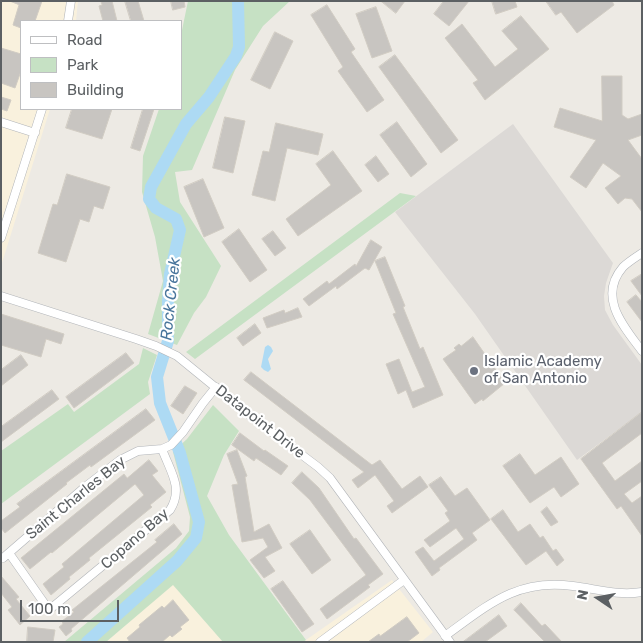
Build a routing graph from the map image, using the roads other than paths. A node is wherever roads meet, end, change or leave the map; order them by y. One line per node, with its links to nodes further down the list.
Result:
1 (71, 1): 2 (street)
2 (68, 20)
3 (42, 110): 5 (street)
4 (1, 122): 5 (street)
5 (35, 133): 6 (street)
6 (1, 238)
7 (642, 253): 9 (street)
8 (1, 296): 10 (street, Datapoint Drive)
9 (642, 351)
10 (216, 387): 11 (street, Saint Charles Bay); 12 (street, Datapoint Drive)
11 (162, 449): 14 (street, Copano Bay); 14 (street, Saint Charles Bay)
12 (404, 580): 15 (street, Datapoint Drive); 16 (street)
13 (642, 592): 15 (street)
14 (49, 610)
15 (447, 639)
16 (320, 642)

